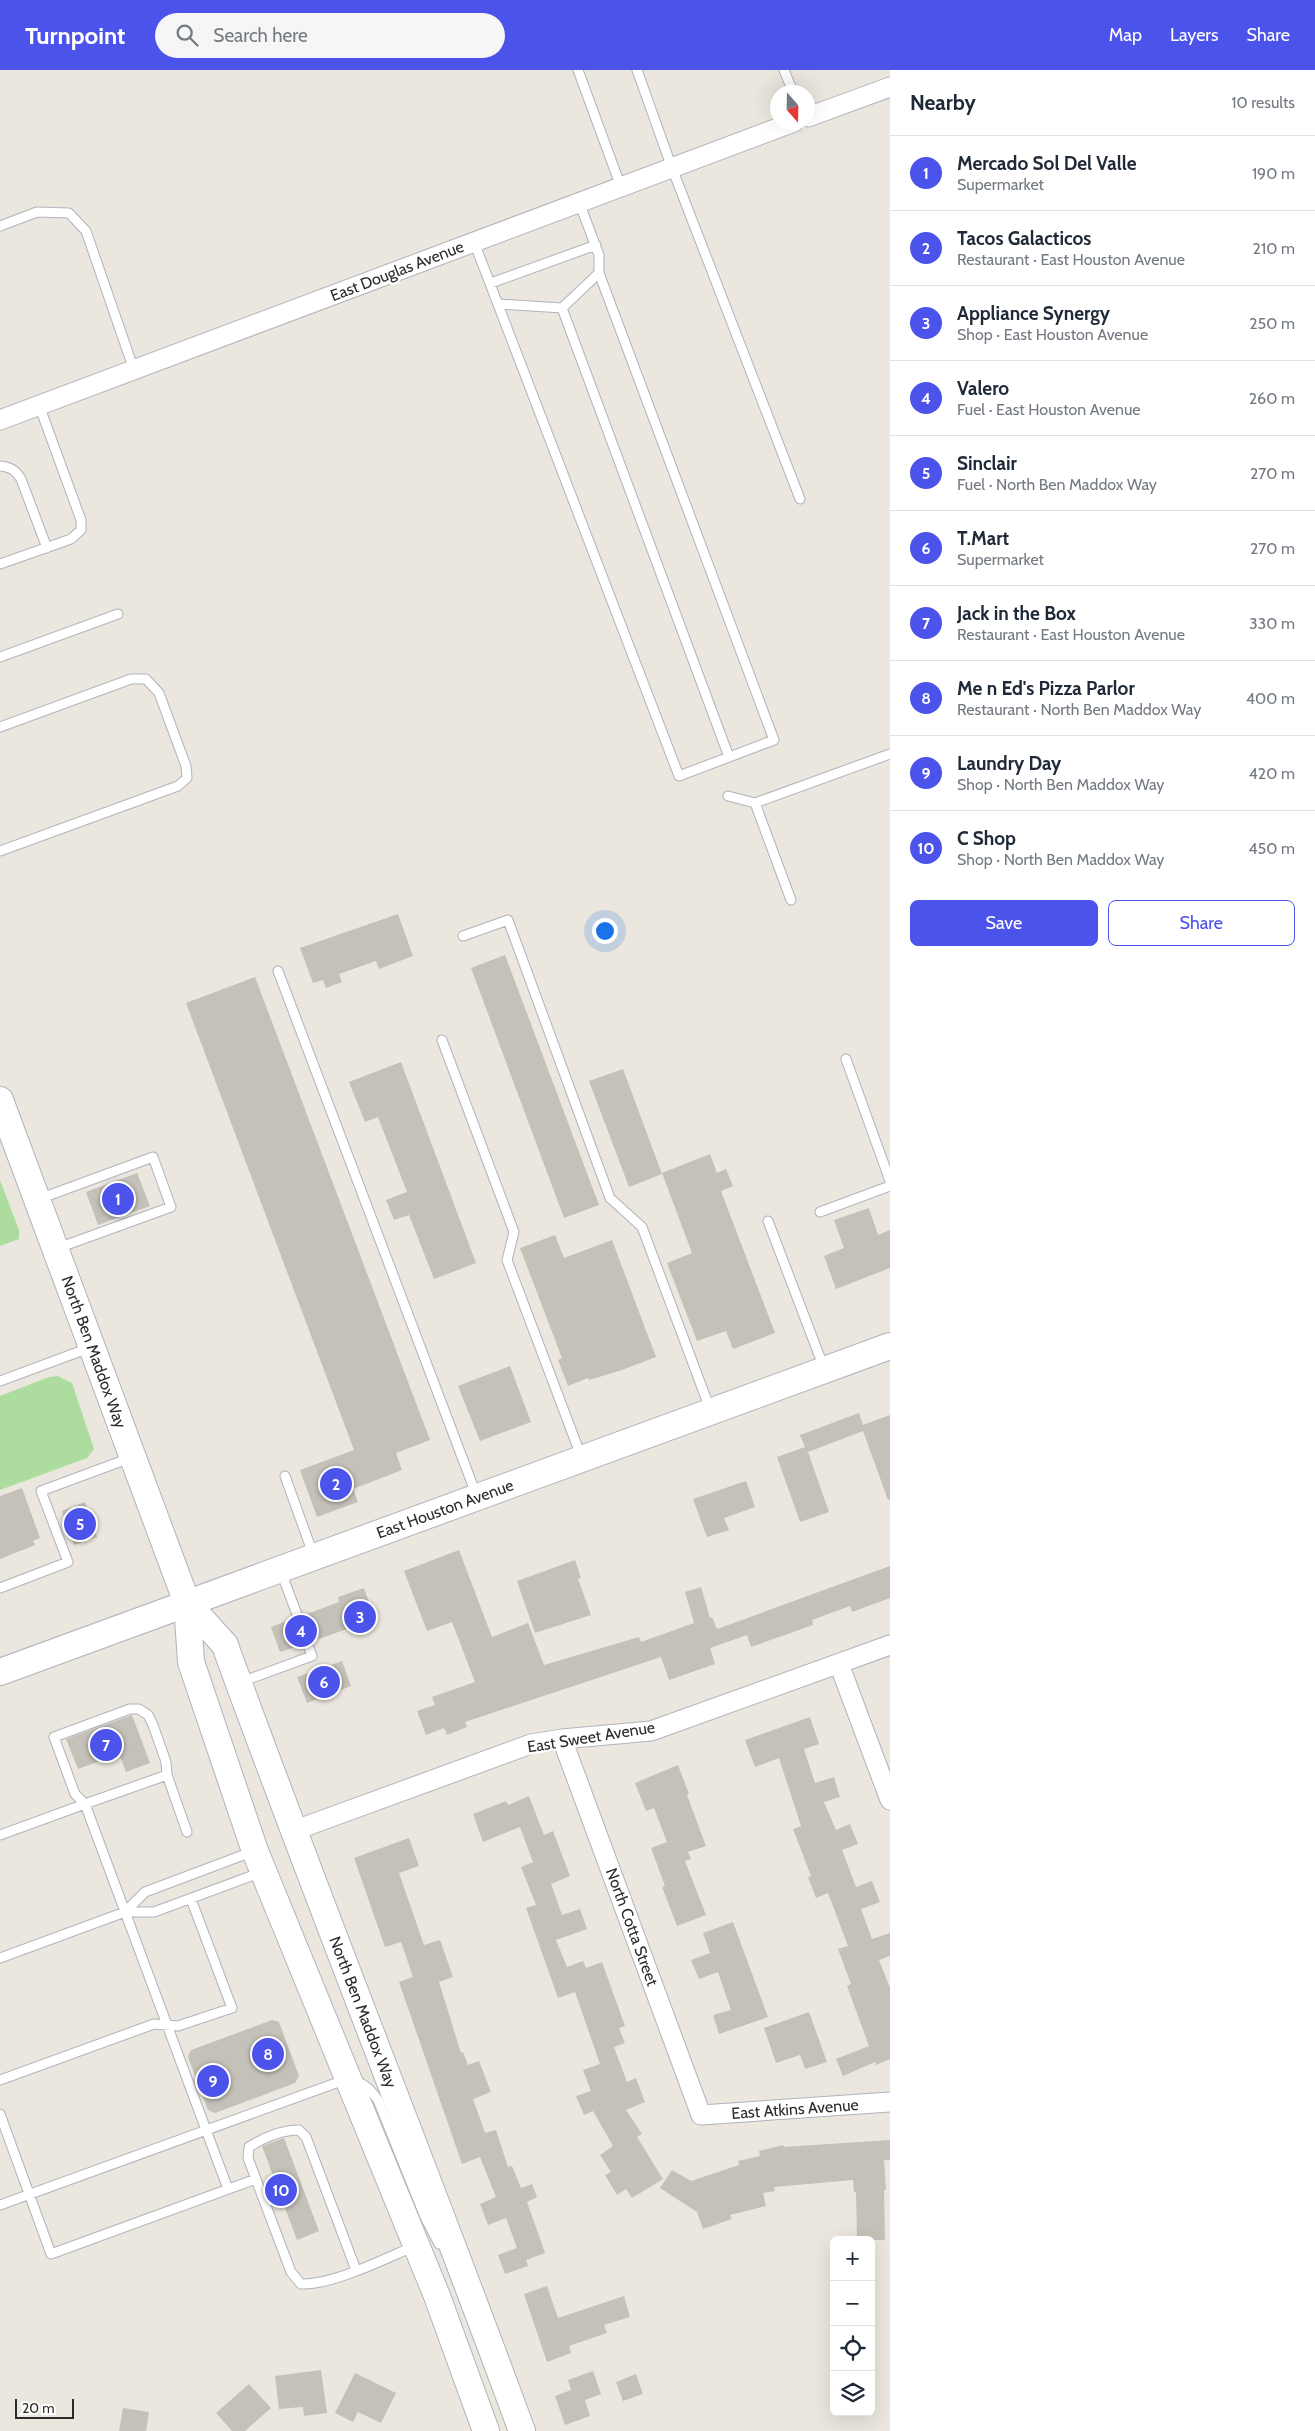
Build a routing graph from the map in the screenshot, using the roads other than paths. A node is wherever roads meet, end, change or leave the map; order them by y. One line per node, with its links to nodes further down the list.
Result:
1 (578, 70): 9 (lane)
2 (637, 70): 8 (lane)
3 (784, 70): 4 (lane)
4 (790, 85)
5 (890, 86): 6 (street)
6 (815, 114)
7 (773, 130): 8 (street, East Douglas Avenue)
8 (672, 168): 9 (street, East Douglas Avenue); 22 (lane)
9 (621, 187): 10 (street, East Douglas Avenue)
10 (579, 202): 12 (street, East Douglas Avenue); 13 (lane)
11 (0, 226): 18 (lane)
12 (474, 242): 15 (lane); 18 (street, East Douglas Avenue)
13 (596, 245): 14 (lane); 15 (lane)
14 (599, 273): 17 (lane); 29 (lane)
15 (490, 283): 16 (lane)
16 (499, 304): 17 (lane); 29 (lane)
17 (562, 308): 29 (lane)
18 (134, 370): 19 (street, East Douglas Avenue)
19 (39, 405): 20 (street, East Douglas Avenue); 23 (lane)
20 (0, 420)
21 (0, 466): 23 (lane)
22 (800, 499)
23 (47, 548): 24 (lane)
24 (0, 564)
25 (118, 614): 26 (lane)
26 (0, 657)
27 (0, 727): 32 (lane)
28 (890, 754): 31 (lane)
29 (729, 757)
30 (728, 796): 31 (lane)
31 (755, 804): 33 (lane)
32 (0, 849)
33 (790, 900)
34 (464, 936): 49 (lane)
35 (278, 971): 53 (lane)
36 (442, 1040): 51 (lane)
37 (846, 1059): 39 (lane)
38 (0, 1100): 41 (main road, North Ben Maddox Way)
39 (890, 1181)
40 (890, 1186): 42 (lane)
41 (37, 1199): 44 (main road, North Ben Maddox Way); 44 (lane)
42 (820, 1212)
43 (768, 1221): 47 (lane)
44 (56, 1249): 45 (main road, North Ben Maddox Way)
45 (92, 1346): 48 (lane); 50 (main road, North Ben Maddox Way)
46 (890, 1346): 47 (main road, East Houston Avenue)
47 (825, 1370): 49 (main road, East Houston Avenue)
48 (0, 1381)
49 (711, 1411): 51 (main road, East Houston Avenue)
50 (133, 1457): 56 (lane); 57 (main road, North Ben Maddox Way)
51 (582, 1459): 53 (main road, East Houston Avenue)
52 (285, 1476): 54 (lane)
53 (477, 1497): 54 (main road, East Houston Avenue)
54 (314, 1557): 55 (main road, East Houston Avenue)
55 (280, 1569): 57 (main road, East Houston Avenue); 58 (lane)
56 (0, 1588)
57 (188, 1603): 62 (main road, East Houston Avenue); 63 (main road, North Ben Maddox Way); 71 (main road, North Ben Maddox Way)
58 (298, 1617)
59 (307, 1643): 63 (lane)
60 (890, 1645): 61 (street, East Sweet Avenue)
61 (839, 1664): 64 (street, East Sweet Avenue); 66 (street)
62 (0, 1672)
63 (238, 1683): 68 (main road, North Ben Maddox Way)
64 (562, 1739): 68 (street, East Sweet Avenue); 80 (street, North Cotta Street)
65 (167, 1775): 67 (lane); 67 (lane); 69 (lane)
66 (890, 1800)
67 (85, 1804): 70 (lane); 73 (lane)
68 (293, 1831): 88 (main road, North Ben Maddox Way)
69 (187, 1832)
70 (0, 1835)
71 (259, 1861): 72 (lane); 73 (lane); 76 (main road, North Ben Maddox Way)
72 (190, 1899): 73 (lane); 75 (lane)
73 (125, 1912): 74 (lane); 75 (lane)
74 (0, 1958)
75 (167, 2026): 77 (lane); 81 (lane)
76 (347, 2079): 81 (lane); 86 (main road, North Ben Maddox Way); 88 (lane)
77 (0, 2080)
78 (890, 2102): 80 (street, East Atkins Avenue)
79 (0, 2114): 84 (lane)
80 (701, 2115)
81 (206, 2130): 83 (lane); 84 (lane)
82 (256, 2179): 83 (lane); 87 (lane); 87 (lane)
83 (228, 2189): 84 (lane)
84 (29, 2194): 85 (lane)
85 (0, 2205)
86 (416, 2246): 87 (lane); 89 (main road, North Ben Maddox Way)
87 (356, 2270)
88 (462, 2270): 90 (main road, North Ben Maddox Way)
89 (486, 2431)
90 (522, 2431)

